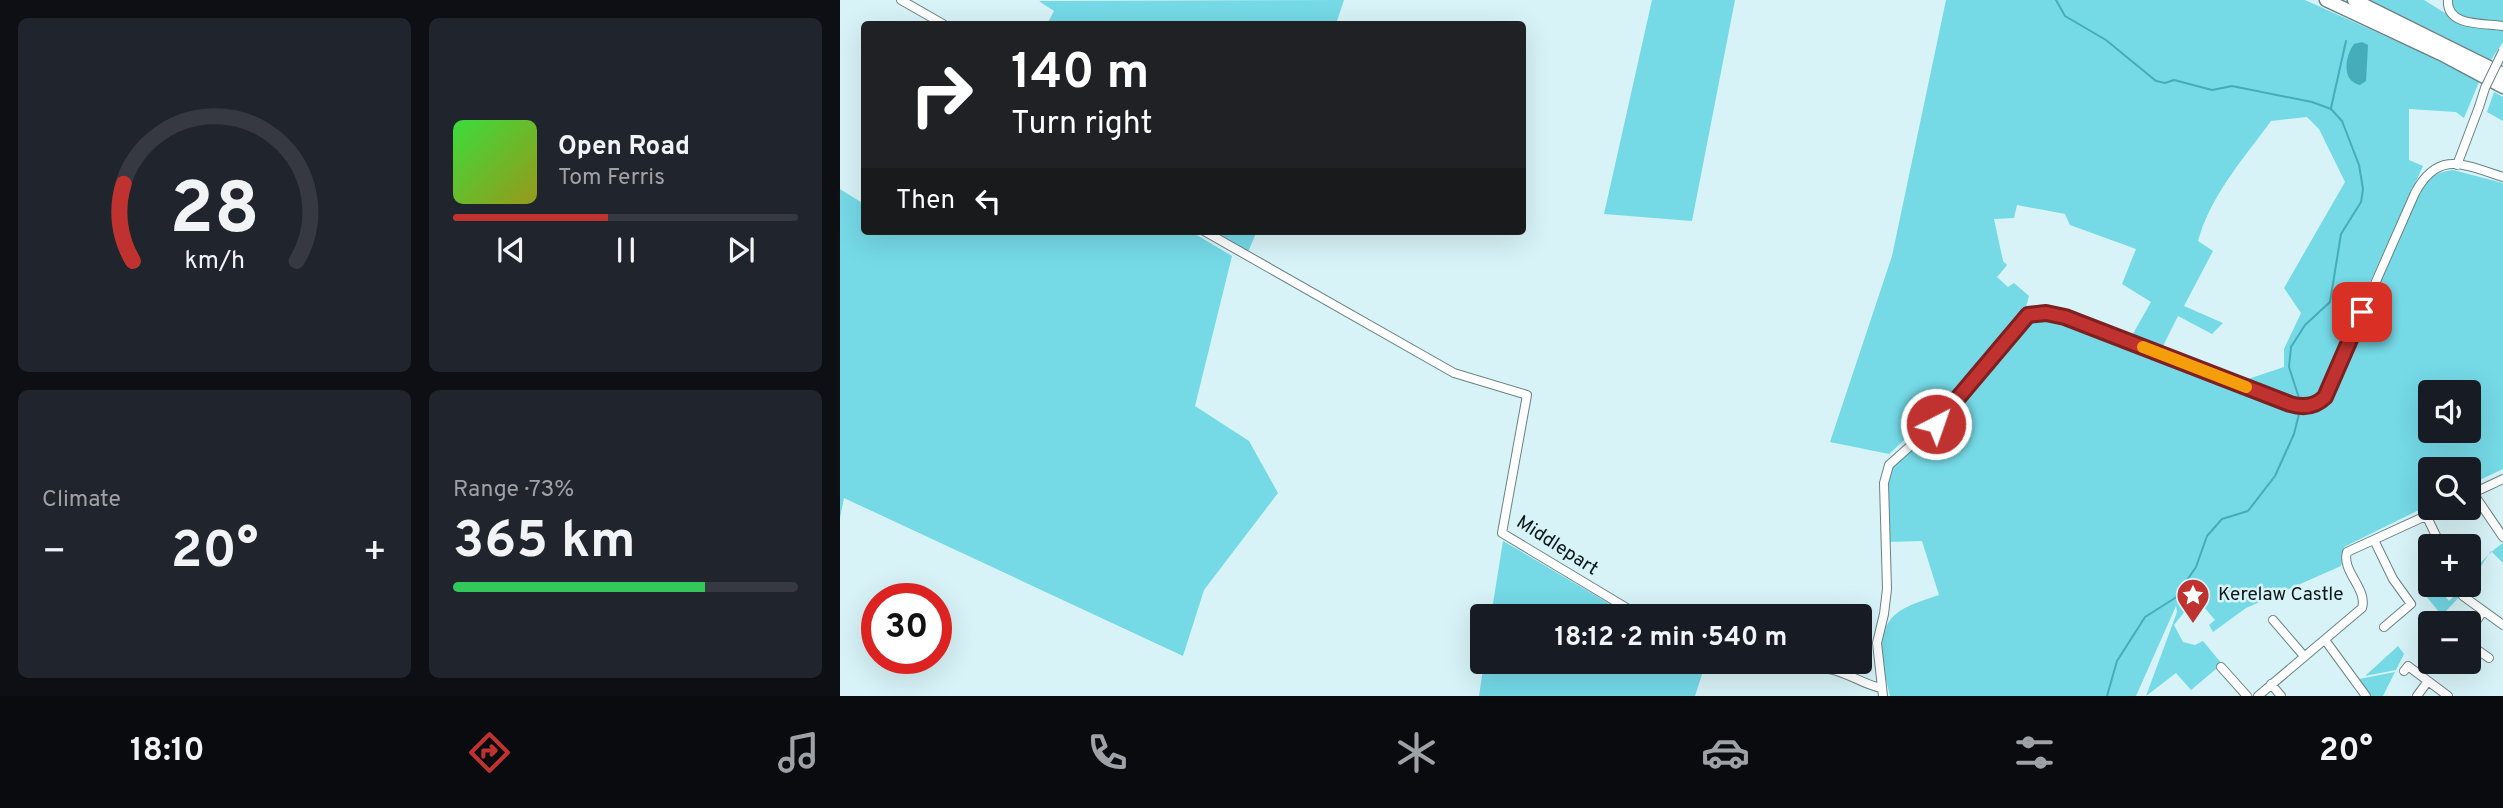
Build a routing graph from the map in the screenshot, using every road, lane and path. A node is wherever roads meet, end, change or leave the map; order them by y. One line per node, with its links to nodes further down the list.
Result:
1 (901, 0): 5 (street)
2 (2326, 0): 9 (highway)
3 (2354, 0): 8 (highway)
4 (2448, 0): 6 (street)
5 (938, 21)
6 (2503, 26)
7 (2503, 51): 10 (street, bridge)
8 (2503, 74)
9 (2503, 87)
10 (2457, 164): 11 (street); 35 (street)
11 (2503, 177)
12 (1211, 235): 20 (street, Middlepart)
13 (2503, 479): 14 (street)
14 (2481, 489)
15 (2481, 507): 17 (street)
16 (2418, 519): 18 (street)
17 (2503, 537)
18 (2374, 540): 25 (street); 26 (street)
19 (2464, 597): 21 (street)
20 (1620, 604)
21 (2483, 611): 22 (street); 24 (street)
22 (2481, 614)
23 (2273, 620): 28 (street)
24 (2503, 625)
25 (2384, 627)
26 (2325, 640): 28 (street); 39 (street)
27 (2481, 652): 29 (street)
28 (2304, 656): 34 (street)
29 (2489, 658)
30 (2221, 667): 36 (street)
31 (2404, 671): 33 (street)
32 (1847, 674): 35 (street)
33 (2427, 681): 40 (street); 41 (street)
34 (2271, 684): 37 (street); 38 (street)
35 (1882, 692)
36 (2246, 696)
37 (2258, 696)
38 (2281, 696)
39 (2367, 696)
40 (2417, 696)
41 (2448, 696)

